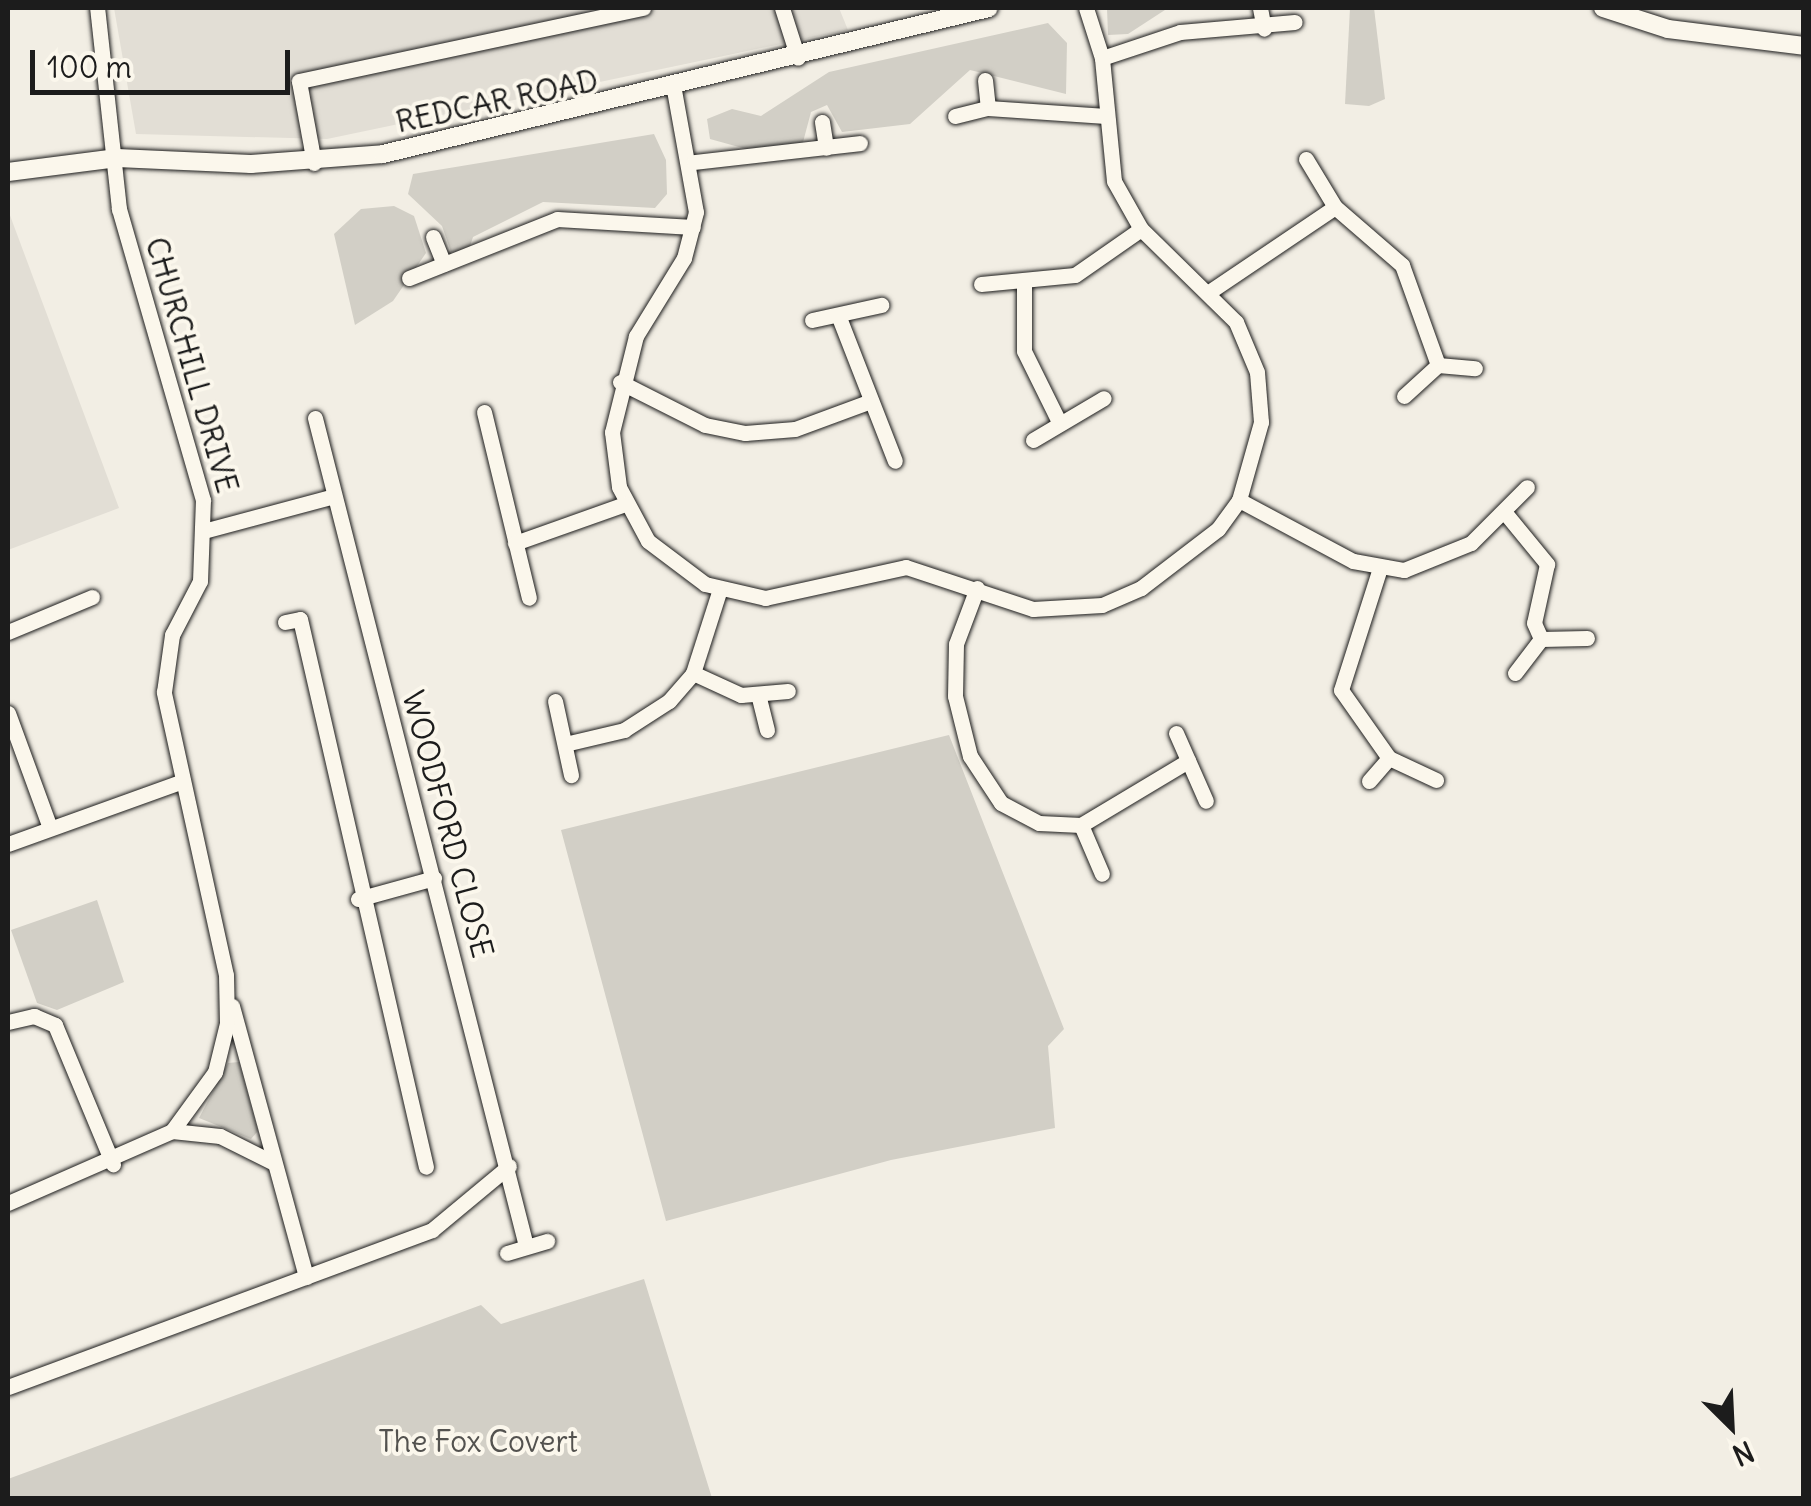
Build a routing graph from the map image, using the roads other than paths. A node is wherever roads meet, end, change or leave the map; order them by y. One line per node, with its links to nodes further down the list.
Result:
1 (97, 8): 21 (street, CHURCHILL DRIVE)
2 (643, 8): 24 (street)
3 (782, 8): 11 (street)
4 (1086, 8): 12 (street)
5 (1260, 8): 9 (street)
6 (1603, 8): 10 (street)
7 (976, 9): 11 (street, REDCAR ROAD)
8 (1295, 22): 9 (street)
9 (1264, 29): 12 (street)
10 (1804, 46)
11 (798, 58): 14 (street, REDCAR ROAD)
12 (1102, 58): 17 (street)
13 (985, 80): 15 (street)
14 (674, 90): 23 (street); 24 (street, REDCAR ROAD)
15 (988, 108): 16 (street); 17 (street)
16 (955, 116)
17 (1106, 116): 28 (street)
18 (822, 122): 20 (street)
19 (860, 143): 20 (street)
20 (826, 148): 23 (street)
21 (117, 158): 24 (street, REDCAR ROAD); 25 (street, REDCAR ROAD); 54 (street, CHURCHILL DRIVE)
22 (1306, 159): 26 (street)
23 (694, 162): 27 (street)
24 (314, 163)
25 (8, 172)
26 (1335, 207): 34 (street); 38 (street)
27 (693, 227): 30 (street); 40 (street)
28 (1141, 228): 32 (street); 34 (street)
29 (433, 237): 30 (street)
30 (444, 264): 31 (street)
31 (409, 278)
32 (1024, 281): 33 (street); 46 (street)
33 (981, 284)
34 (1212, 290): 51 (street)
35 (881, 305): 37 (street)
36 (812, 320): 37 (street)
37 (840, 320): 43 (street)
38 (1438, 366): 39 (street); 41 (street)
39 (1475, 368)
40 (620, 382): 43 (street); 52 (street)
41 (1404, 396)
42 (1104, 398): 46 (street)
43 (868, 402): 48 (street)
44 (484, 412): 55 (street)
45 (316, 418): 50 (street, WOODFORD CLOSE)
46 (1060, 424): 47 (street)
47 (1033, 440)
48 (895, 461)
49 (1527, 487): 53 (street)
50 (334, 496): 54 (street); 85 (street, WOODFORD CLOSE)
51 (1239, 500): 56 (street); 57 (street)
52 (626, 504): 55 (street); 58 (street)
53 (1506, 514): 56 (street); 64 (street)
54 (207, 530): 79 (street, CHURCHILL DRIVE)
55 (515, 543): 60 (street)
56 (1380, 571): 74 (street)
57 (977, 588): 58 (street); 81 (street)
58 (720, 589): 65 (street)
59 (92, 597): 62 (street)
60 (529, 598)
61 (286, 622): 86 (street)
62 (8, 632)
63 (1587, 638): 64 (street)
64 (1541, 639): 66 (street)
65 (693, 673): 68 (street); 73 (street)
66 (1515, 674)
67 (788, 690): 68 (street)
68 (760, 698): 71 (street)
69 (555, 701): 73 (street)
70 (8, 713): 82 (street)
71 (767, 730)
72 (1176, 734): 75 (street)
73 (564, 744): 76 (street)
74 (1389, 758): 77 (street); 78 (street)
75 (1188, 762): 80 (street); 81 (street)
76 (571, 775)
77 (1436, 780)
78 (1369, 781)
79 (182, 782): 82 (street); 87 (street, CHURCHILL DRIVE)
80 (1206, 802)
81 (1081, 825): 84 (street)
82 (50, 828): 83 (street)
83 (8, 844)
84 (1102, 874)
85 (434, 878): 86 (street); 92 (street, WOODFORD CLOSE)
86 (358, 899): 93 (street)
87 (228, 992): 89 (street, CHURCHILL DRIVE); 91 (street, CHURCHILL DRIVE)
88 (8, 1022): 90 (street)
89 (172, 1131): 90 (street, CHURCHILL DRIVE); 91 (street)
90 (113, 1164): 94 (street, CHURCHILL DRIVE)
91 (274, 1164): 98 (street, CHURCHILL DRIVE)
92 (509, 1166): 96 (street, WOODFORD CLOSE); 98 (street)
93 (426, 1167)
94 (8, 1202)
95 (548, 1241): 96 (street)
96 (526, 1246): 97 (street)
97 (507, 1252)
98 (306, 1277): 99 (street)
99 (8, 1387)

